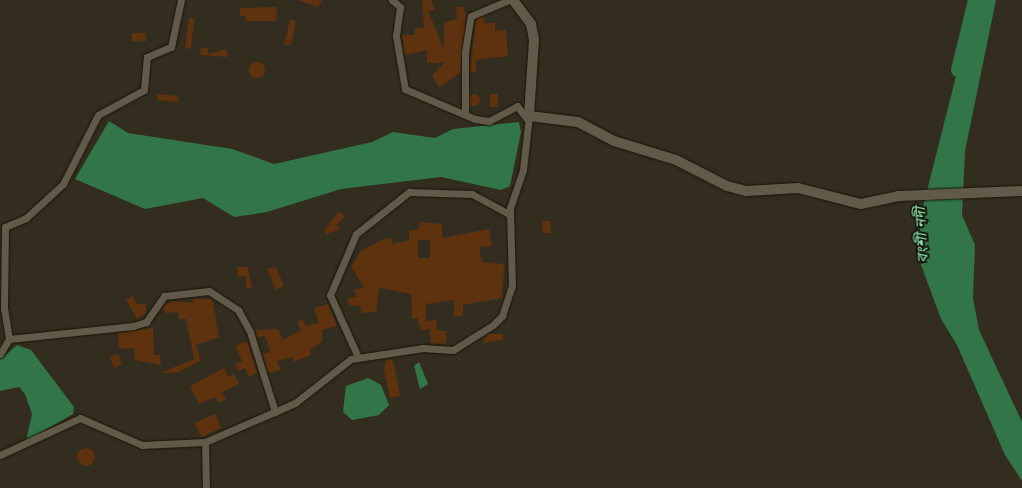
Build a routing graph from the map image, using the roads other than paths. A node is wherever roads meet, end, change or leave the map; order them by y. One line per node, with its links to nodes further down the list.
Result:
1 (182, 0): 9 (street)
2 (392, 0): 5 (street)
3 (509, 0): 5 (street)
4 (514, 0): 6 (street)
5 (465, 112): 6 (street)
6 (528, 117): 7 (street); 8 (street)
7 (1022, 190)
8 (509, 214): 12 (street); 12 (street)
9 (2, 297): 10 (street)
10 (9, 339): 11 (street); 13 (street)
11 (0, 354)
12 (358, 357): 13 (street)
13 (275, 412): 14 (street)
14 (205, 442): 15 (street); 16 (street)
15 (0, 455)
16 (206, 488)

